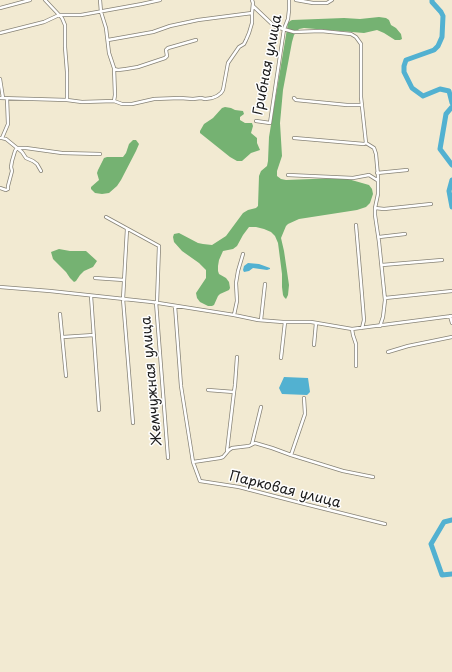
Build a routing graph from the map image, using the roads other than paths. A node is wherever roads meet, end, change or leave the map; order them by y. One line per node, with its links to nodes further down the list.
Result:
1 (30, 0): 10 (street)
2 (45, 0): 13 (street)
3 (100, 0): 11 (street)
4 (160, 0): 11 (street)
5 (252, 0): 9 (street)
6 (289, 0): 14 (street, Грибная улица)
7 (296, 0): 8 (street)
8 (332, 0)
9 (253, 6): 12 (street); 14 (street)
10 (0, 8)
11 (101, 12): 13 (street); 16 (street)
12 (252, 13): 16 (street); 24 (street)
13 (58, 15): 15 (street); 23 (street)
14 (284, 29): 25 (street); 26 (street, Грибная улица)
15 (0, 33)
16 (108, 40): 18 (street)
17 (196, 40): 18 (street)
18 (114, 68): 24 (street)
19 (0, 79): 20 (street)
20 (1, 98): 22 (street)
21 (294, 98): 25 (street)
22 (7, 99): 23 (street); 27 (street)
23 (67, 100): 24 (street)
24 (114, 101)
25 (362, 105): 29 (street)
26 (256, 121)
27 (1, 138): 30 (street)
28 (294, 138): 29 (street)
29 (366, 143): 34 (street)
30 (17, 148): 31 (street); 33 (street); 37 (street)
31 (100, 154)
32 (407, 170): 34 (street)
33 (41, 171)
34 (378, 172): 36 (street)
35 (288, 175): 36 (street)
36 (377, 180): 39 (street)
37 (0, 188)
38 (431, 204): 39 (street)
39 (375, 208): 44 (street)
40 (106, 217): 42 (street, Жемчужная улица)
41 (356, 225): 66 (street)
42 (127, 229): 49 (street); 56 (street, Жемчужная улица)
43 (405, 234): 44 (street)
44 (379, 236): 47 (street)
45 (243, 254): 59 (street)
46 (442, 260): 47 (street)
47 (382, 265): 54 (street)
48 (95, 278): 49 (street)
49 (124, 280): 55 (street)
50 (265, 284): 61 (street)
51 (0, 287): 53 (street)
52 (452, 292): 54 (street)
53 (91, 296): 55 (street); 68 (street)
54 (385, 298): 65 (street)
55 (123, 299): 56 (street); 82 (street)
56 (156, 302): 57 (street); 86 (street, Жемчужная улица)
57 (175, 306): 59 (street); 87 (street)
58 (60, 314): 69 (street)
59 (234, 315): 61 (street)
60 (451, 316): 64 (street); 65 (street)
61 (261, 320): 62 (street)
62 (285, 322): 63 (street); 74 (street)
63 (316, 323): 67 (street); 71 (street)
64 (452, 323)
65 (380, 326): 66 (street)
66 (362, 328): 67 (street)
67 (352, 329): 75 (street)
68 (94, 335): 69 (street); 81 (street)
69 (63, 337): 76 (street)
70 (452, 337): 72 (street)
71 (314, 345)
72 (388, 352)
73 (237, 356): 78 (street)
74 (282, 358)
75 (356, 366)
76 (66, 376)
77 (208, 390): 78 (street)
78 (234, 392): 84 (street)
79 (304, 398): 85 (street)
80 (261, 407): 83 (street)
81 (100, 410)
82 (133, 423)
83 (252, 444): 84 (street); 85 (street)
84 (227, 452): 87 (street)
85 (291, 455): 88 (street)
86 (168, 458)
87 (194, 462): 89 (street, Парковая улица)
88 (373, 477)
89 (385, 524)

